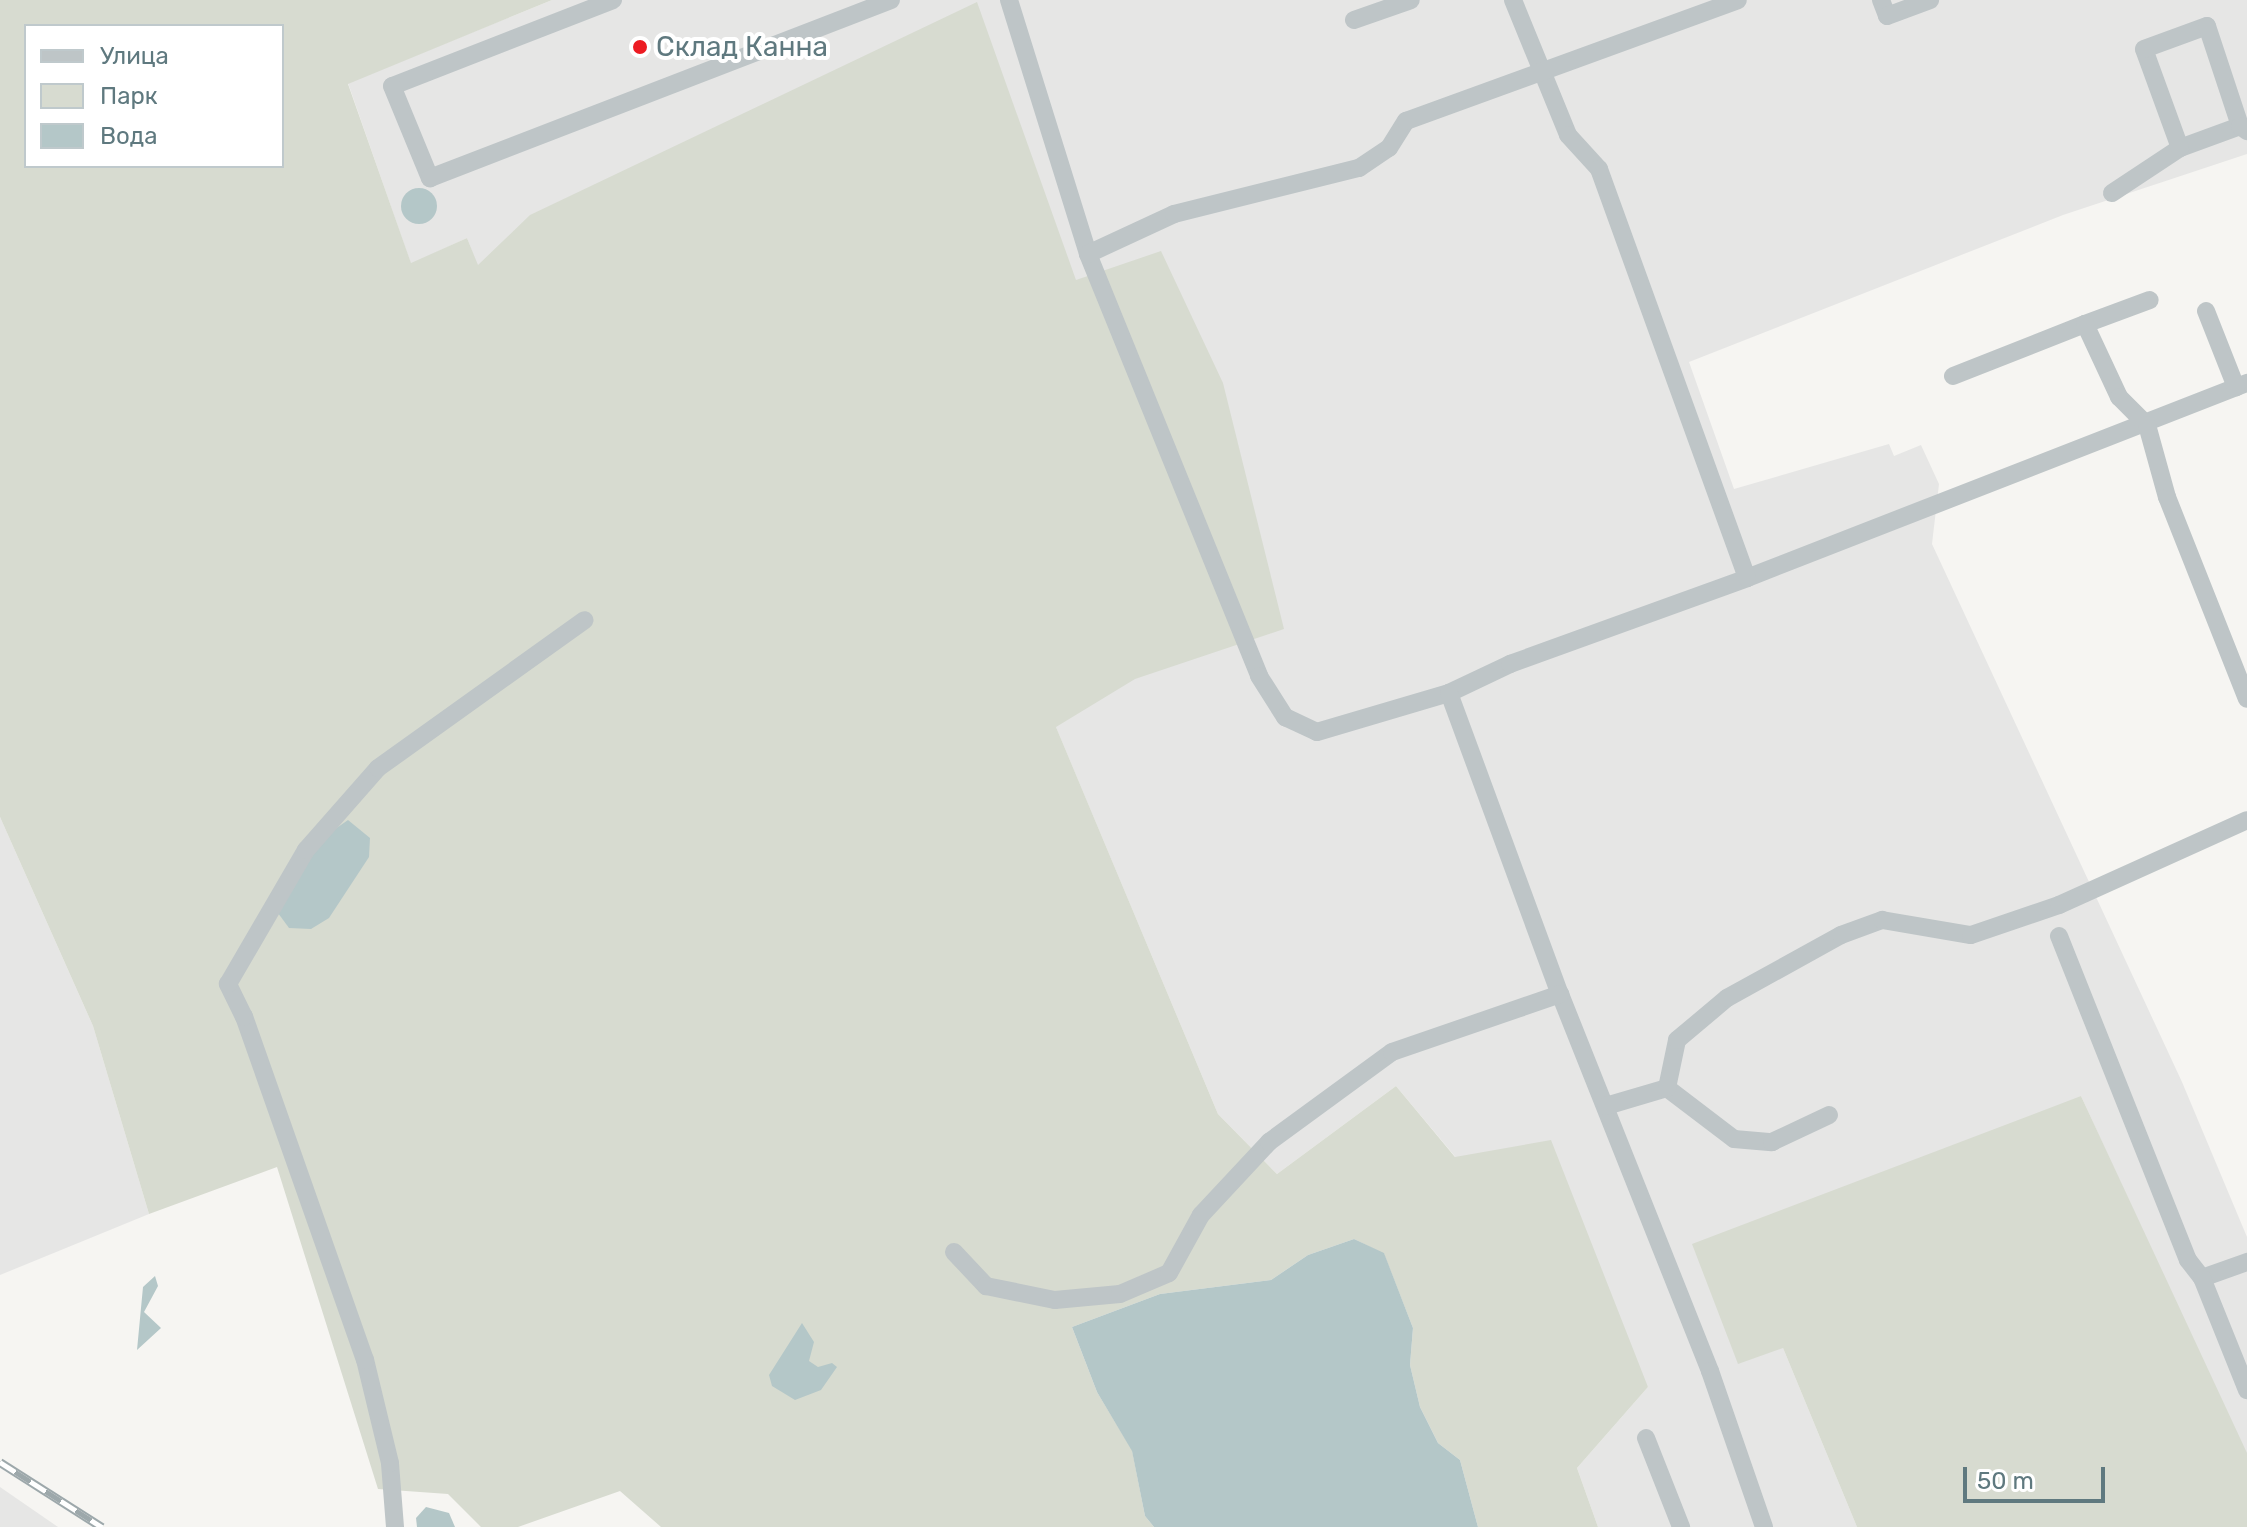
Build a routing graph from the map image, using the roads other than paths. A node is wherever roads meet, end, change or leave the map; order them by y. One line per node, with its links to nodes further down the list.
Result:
1 (613, 0): 2 (street)
2 (891, 0)
3 (1009, 0): 14 (street)
4 (1411, 0): 9 (street)
5 (1513, 0): 10 (street)
6 (1738, 0): 10 (street)
7 (1881, 0): 8 (street)
8 (1930, 0)
9 (1354, 20)
10 (1543, 72): 14 (street); 21 (street)
11 (2244, 128): 12 (street); 12 (street)
12 (2180, 148): 13 (street)
13 (2112, 193)
14 (1088, 254): 23 (street)
15 (2150, 300): 17 (street)
16 (2206, 311): 19 (street)
17 (2085, 324): 18 (street); 20 (street)
18 (1953, 376)
19 (2241, 385): 20 (street)
20 (2147, 425): 21 (street); 24 (street)
21 (1747, 578): 23 (street)
22 (585, 620): 36 (street)
23 (1449, 693): 27 (street)
24 (2247, 699)
25 (2247, 820): 28 (street)
26 (2059, 936): 33 (street)
27 (1560, 994): 29 (street); 31 (street)
28 (1667, 1088): 29 (street); 30 (street)
29 (1606, 1106): 38 (street)
30 (1829, 1115)
31 (954, 1252)
32 (2247, 1262): 33 (street)
33 (2202, 1278): 34 (street)
34 (2247, 1390)
35 (1646, 1438): 37 (street)
36 (395, 1527)
37 (1681, 1527)
38 (1764, 1527)

